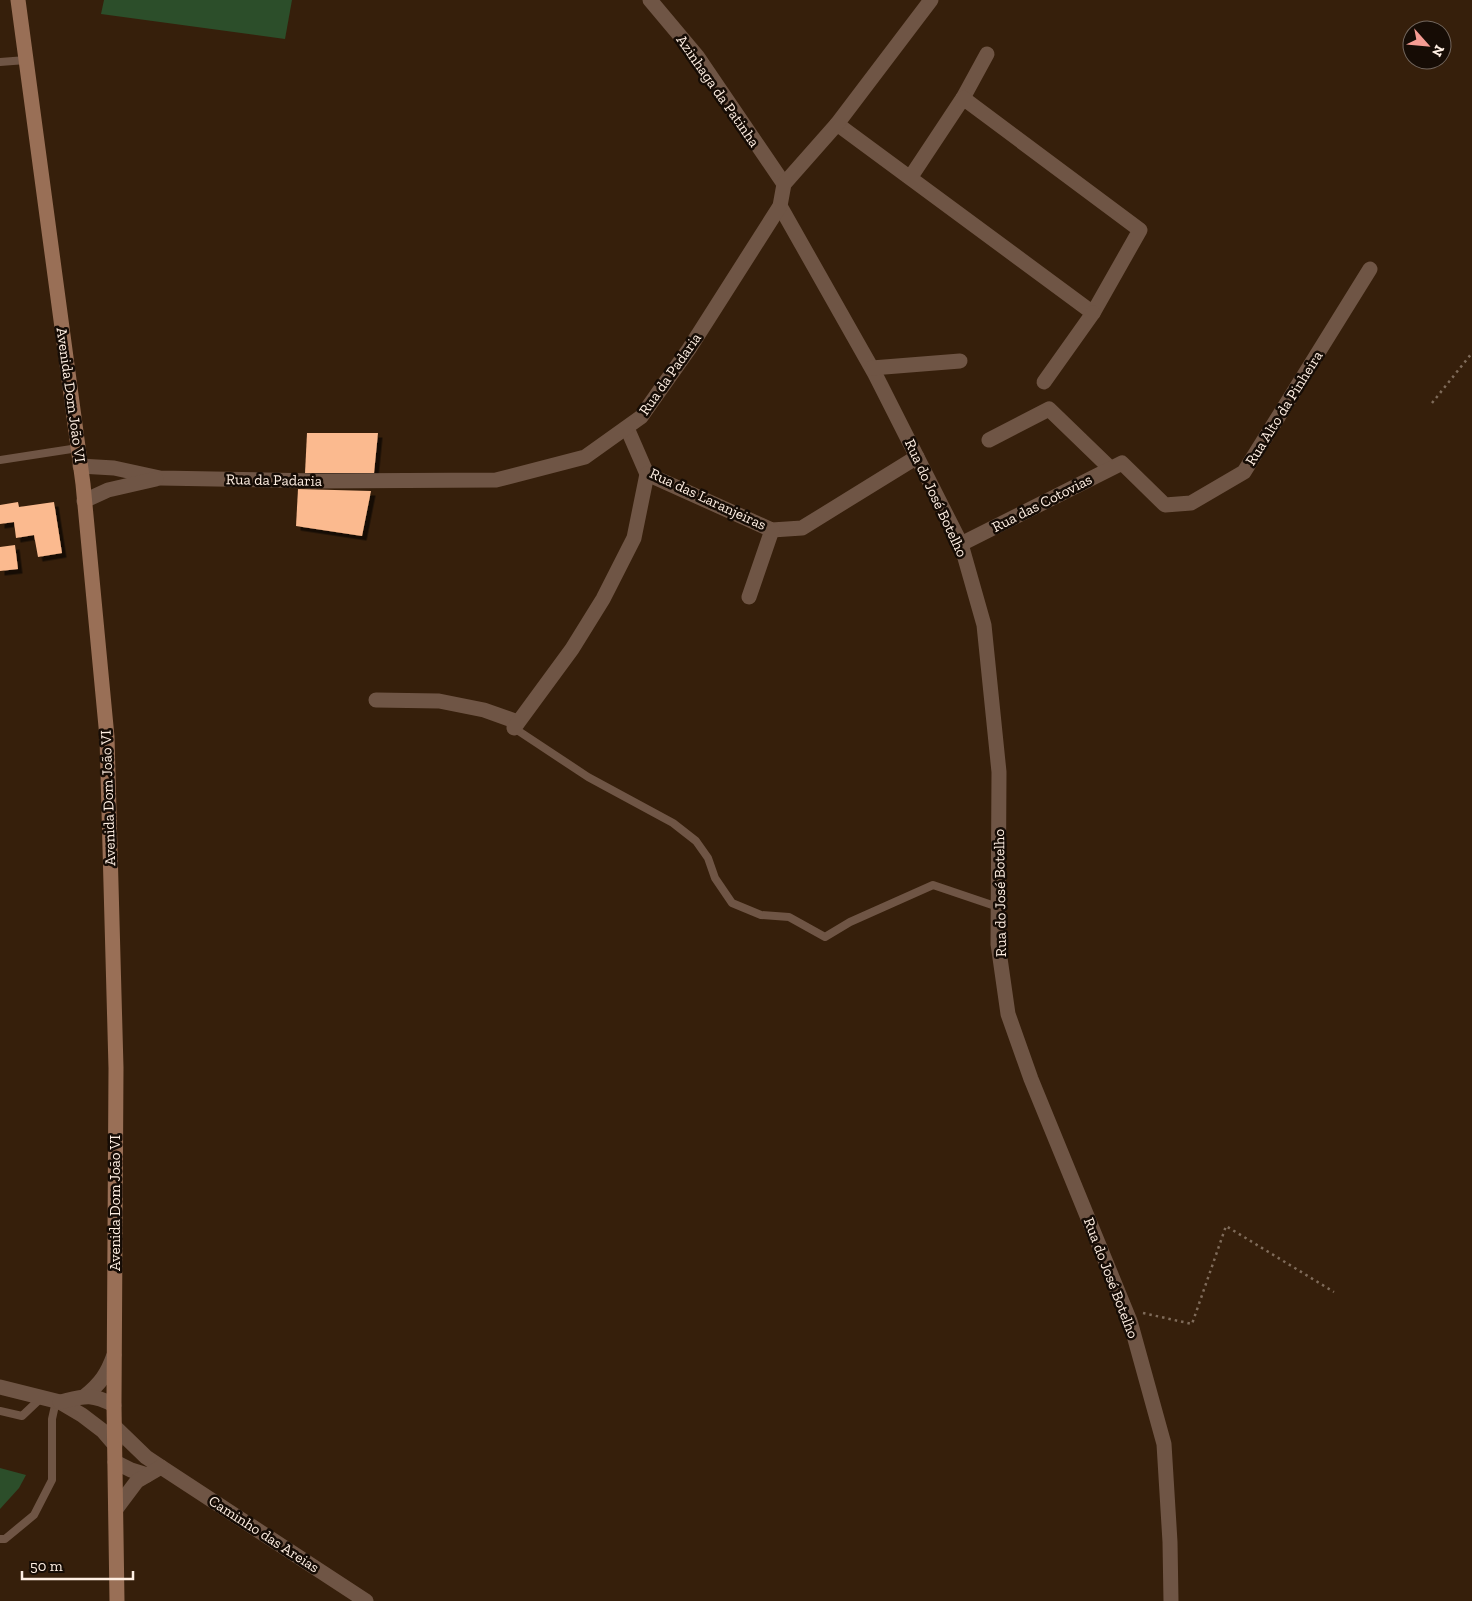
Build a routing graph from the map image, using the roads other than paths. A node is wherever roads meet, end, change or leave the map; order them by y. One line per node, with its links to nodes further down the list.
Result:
1 (18, 0): 5 (main road, Avenida Dom João VI)
2 (650, 0): 10 (street, Azinhaga da Patinha)
3 (931, 0): 8 (street)
4 (988, 54): 7 (street)
5 (26, 60): 6 (lane); 19 (main road, Avenida Dom João VI)
6 (0, 62)
7 (963, 98): 9 (street); 13 (street)
8 (836, 124): 9 (street); 10 (street)
9 (910, 178): 13 (street)
10 (784, 184): 11 (street, Rua da Padaria)
11 (780, 206): 15 (street, Rua do José Botelho); 17 (street, Rua da Padaria)
12 (1370, 269): 23 (street, Rua Alto da Pinheira)
13 (1093, 313): 16 (street)
14 (960, 361): 15 (street)
15 (872, 368): 20 (street, Rua do José Botelho)
16 (1044, 382)
17 (627, 428): 24 (street, Rua das Laranjeiras); 25 (street, Rua da Padaria)
18 (989, 440): 23 (street, Rua Alto da Pinheira)
19 (78, 448): 21 (lane); 22 (main road, Avenida Dom João VI)
20 (917, 457): 27 (street, Rua das Laranjeiras); 28 (street, Rua do José Botelho)
21 (0, 460)
22 (80, 466): 25 (street); 26 (main road, Avenida Dom João VI)
23 (1116, 466): 28 (street, Rua das Cotovias)
24 (647, 474): 27 (street, Rua das Laranjeiras); 31 (street)
25 (160, 478): 26 (street)
26 (84, 501): 33 (main road, Avenida Dom João VI)
27 (772, 530): 29 (street)
28 (962, 544): 32 (street, Rua do José Botelho)
29 (750, 596)
30 (376, 700): 31 (street)
31 (516, 725): 32 (lane)
32 (998, 907): 51 (street, Rua do José Botelho)
33 (114, 1355): 35 (street); 38 (main road, Avenida Dom João VI)
34 (0, 1388): 36 (street)
35 (85, 1396): 37 (street); 38 (street)
36 (40, 1398): 37 (street); 39 (lane)
37 (58, 1402): 40 (street); 48 (lane)
38 (114, 1405): 40 (street); 41 (main road, Avenida Dom João VI)
39 (0, 1411)
40 (82, 1415): 42 (street)
41 (115, 1427): 42 (main road, Avenida Dom João VI); 43 (street, Caminho das Areias)
42 (115, 1445): 44 (main road, Avenida Dom João VI)
43 (146, 1457): 44 (street); 45 (street, Caminho das Areias)
44 (115, 1462): 46 (street); 47 (main road, Avenida Dom João VI)
45 (161, 1468): 46 (street); 50 (street, Caminho das Areias)
46 (147, 1474): 47 (street)
47 (116, 1509): 49 (main road, Avenida Dom João VI)
48 (0, 1539)
49 (117, 1601)
50 (366, 1601)
51 (1171, 1601)

